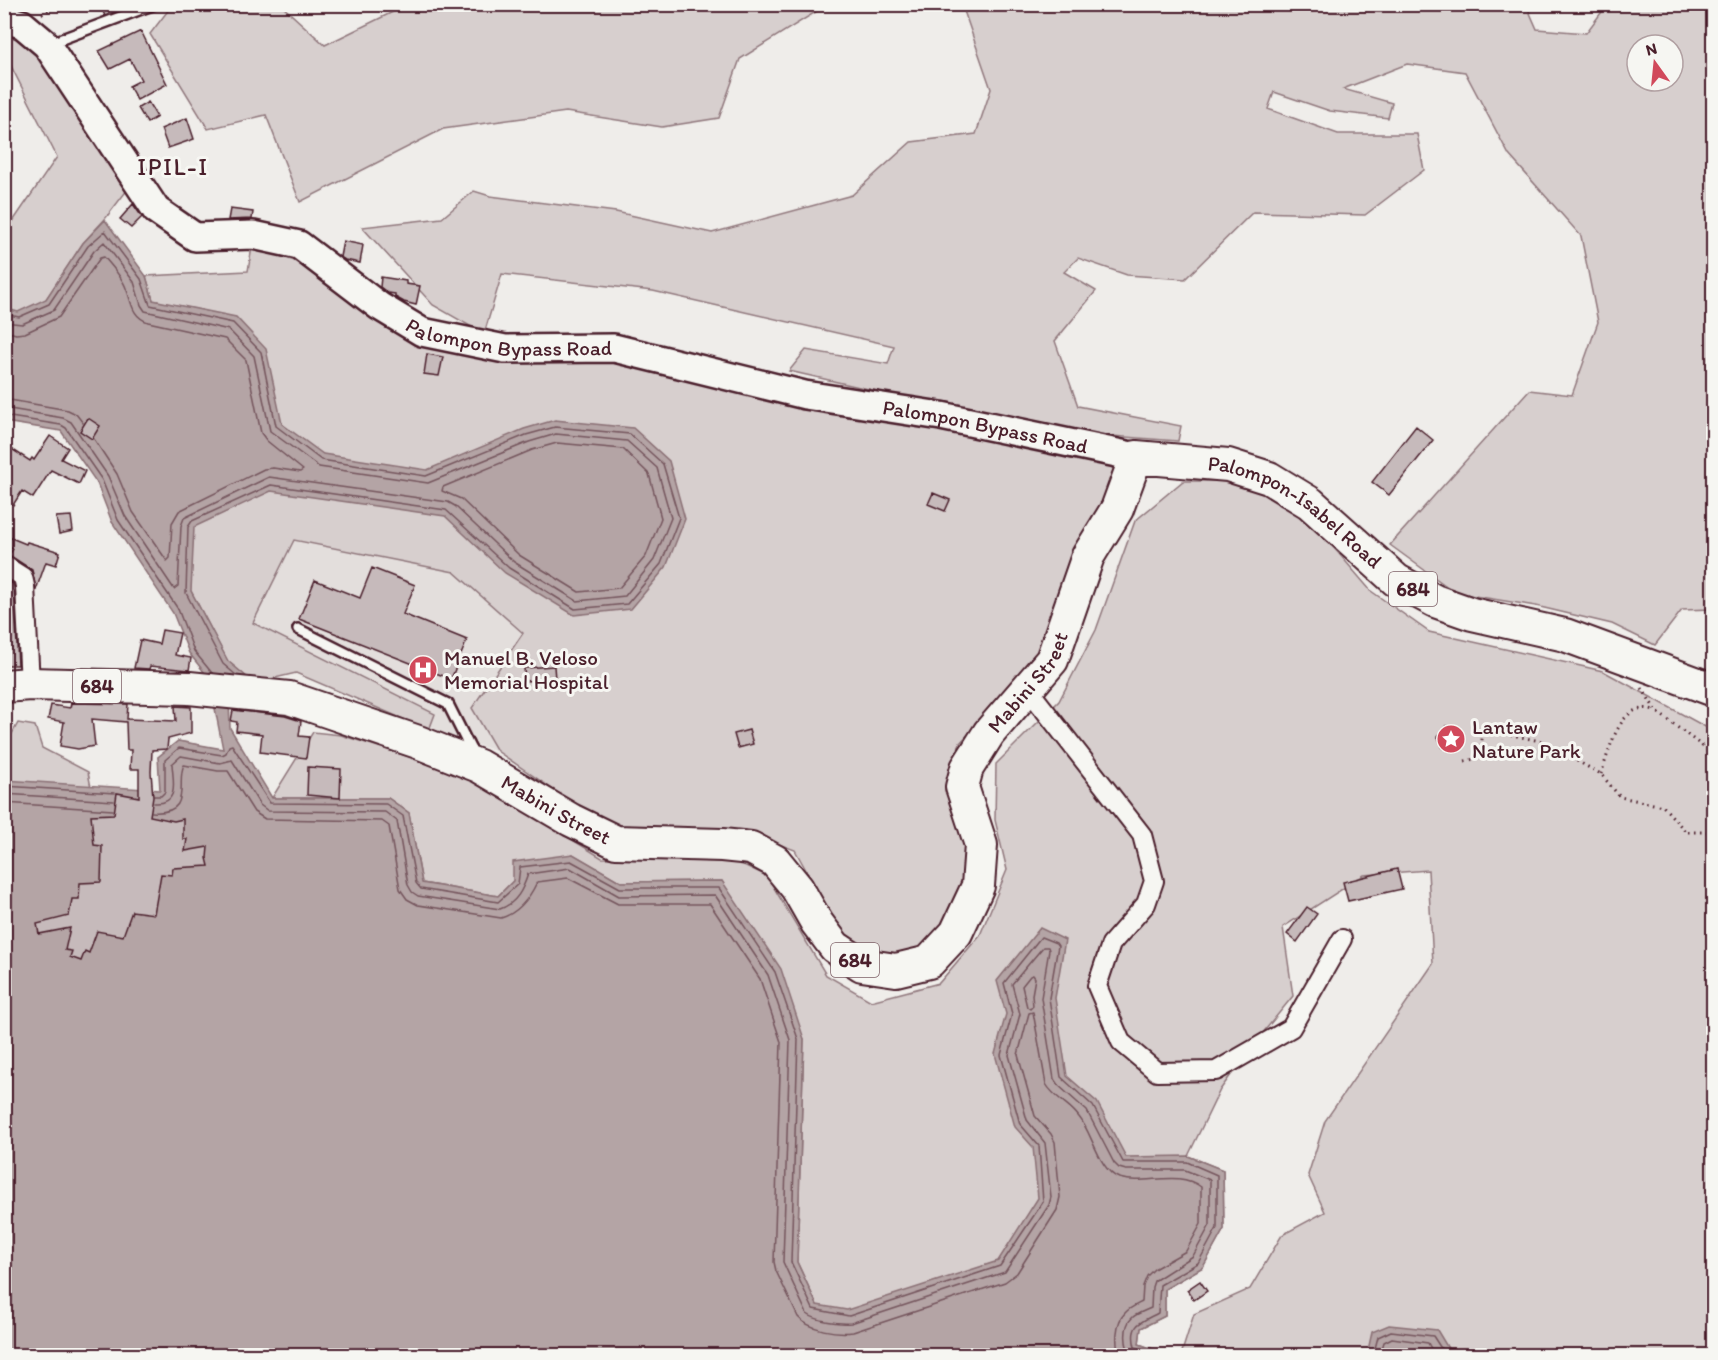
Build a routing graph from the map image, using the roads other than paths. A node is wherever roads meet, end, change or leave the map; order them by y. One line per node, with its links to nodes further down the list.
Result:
1 (155, 4): 3 (lane)
2 (4, 20): 3 (main road, Palompon Bypass Road)
3 (46, 45): 4 (main road, Palompon Bypass Road)
4 (1136, 457): 8 (highway, Mabini Street / 684); 9 (highway, Palompon-Isabel Road / 684)
5 (4, 564): 7 (street)
6 (298, 629): 10 (lane)
7 (17, 685): 10 (highway, Mabini Street / 684)
8 (1028, 689): 10 (highway, Mabini Street / 684); 11 (street)
9 (1713, 690)
10 (479, 766)
11 (1342, 939)

